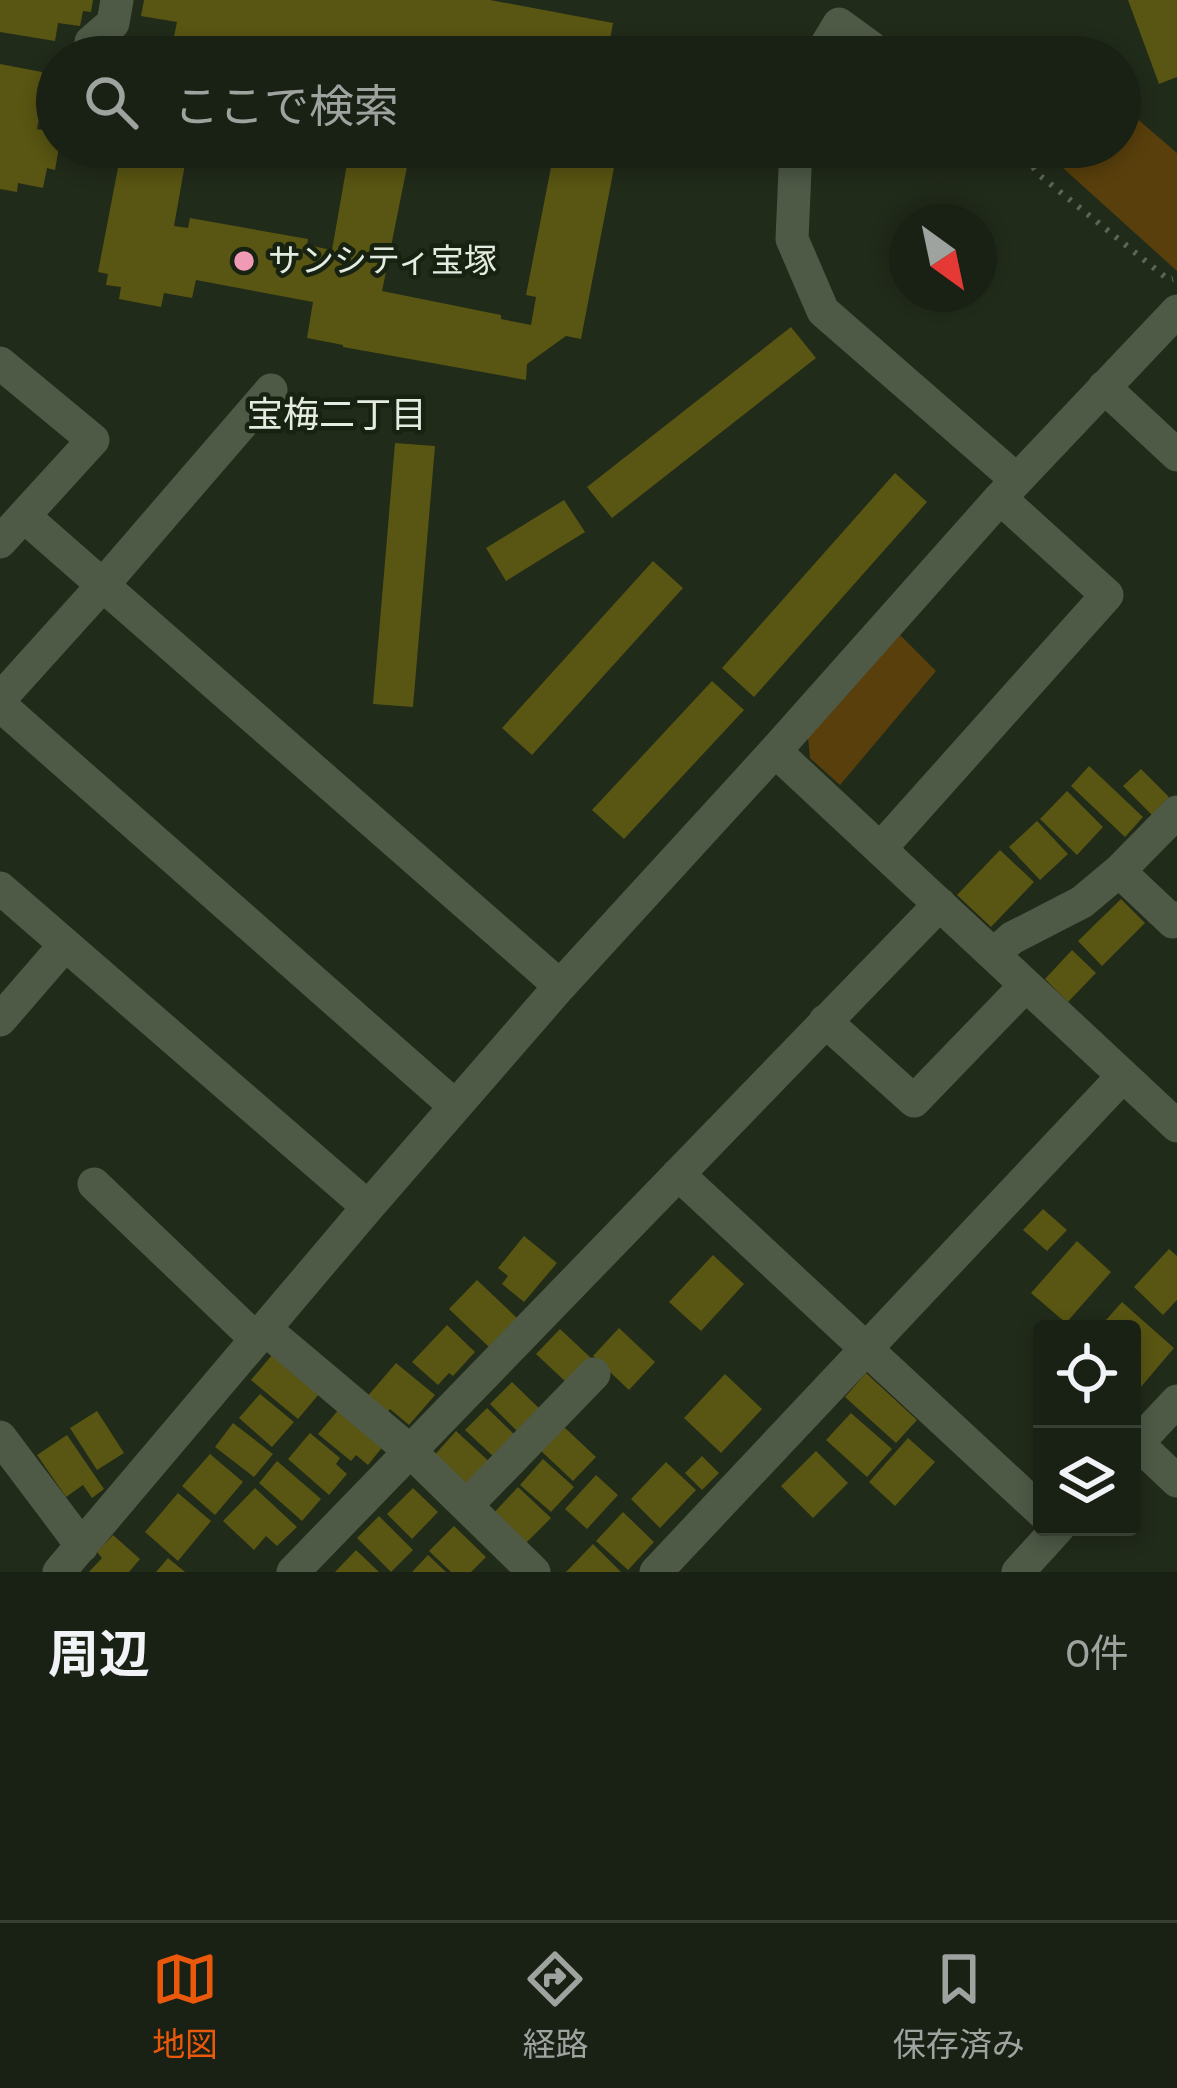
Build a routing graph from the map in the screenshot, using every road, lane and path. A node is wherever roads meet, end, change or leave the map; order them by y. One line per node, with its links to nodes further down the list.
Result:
1 (117, 0): 2 (street)
2 (99, 36)
3 (832, 36): 4 (street)
4 (856, 36)
5 (795, 168): 13 (street)
6 (1034, 168): 7 (path)
7 (1177, 279)
8 (1177, 311): 10 (street)
9 (0, 362): 14 (street)
10 (1104, 387): 12 (street); 13 (street)
11 (271, 390): 16 (street)
12 (1177, 455)
13 (1009, 489): 18 (street); 20 (street)
14 (25, 517): 15 (street); 16 (street)
15 (0, 542)
16 (102, 586): 17 (street); 28 (street)
17 (0, 702): 32 (street)
18 (775, 752): 20 (street); 28 (street)
19 (1177, 812): 21 (street)
20 (880, 849): 23 (street)
21 (1119, 871): 24 (street); 26 (street)
22 (0, 888): 25 (street)
23 (940, 904): 26 (street); 30 (street)
24 (1177, 918)
25 (64, 946): 29 (street); 36 (street)
26 (994, 955): 27 (street)
27 (1026, 985): 30 (street); 31 (street)
28 (560, 986): 32 (street)
29 (0, 1020)
30 (826, 1021): 34 (street)
31 (1122, 1077): 33 (street); 38 (street)
32 (455, 1106): 36 (street)
33 (1177, 1126)
34 (678, 1174): 38 (street); 43 (street)
35 (94, 1184): 37 (street)
36 (368, 1207): 37 (street)
37 (261, 1334): 43 (street); 49 (street)
38 (866, 1348): 46 (street); 53 (street)
39 (594, 1374): 47 (street)
40 (1177, 1401): 42 (street)
41 (0, 1437): 49 (street)
42 (1141, 1440)
43 (410, 1451): 47 (street); 52 (street)
44 (1141, 1451): 45 (street)
45 (1177, 1480)
46 (1033, 1504)
47 (467, 1505): 50 (street)
48 (1050, 1536): 54 (street)
49 (82, 1546): 51 (street)
50 (511, 1564)
51 (59, 1572)
52 (293, 1572)
53 (656, 1572)
54 (1018, 1572)

